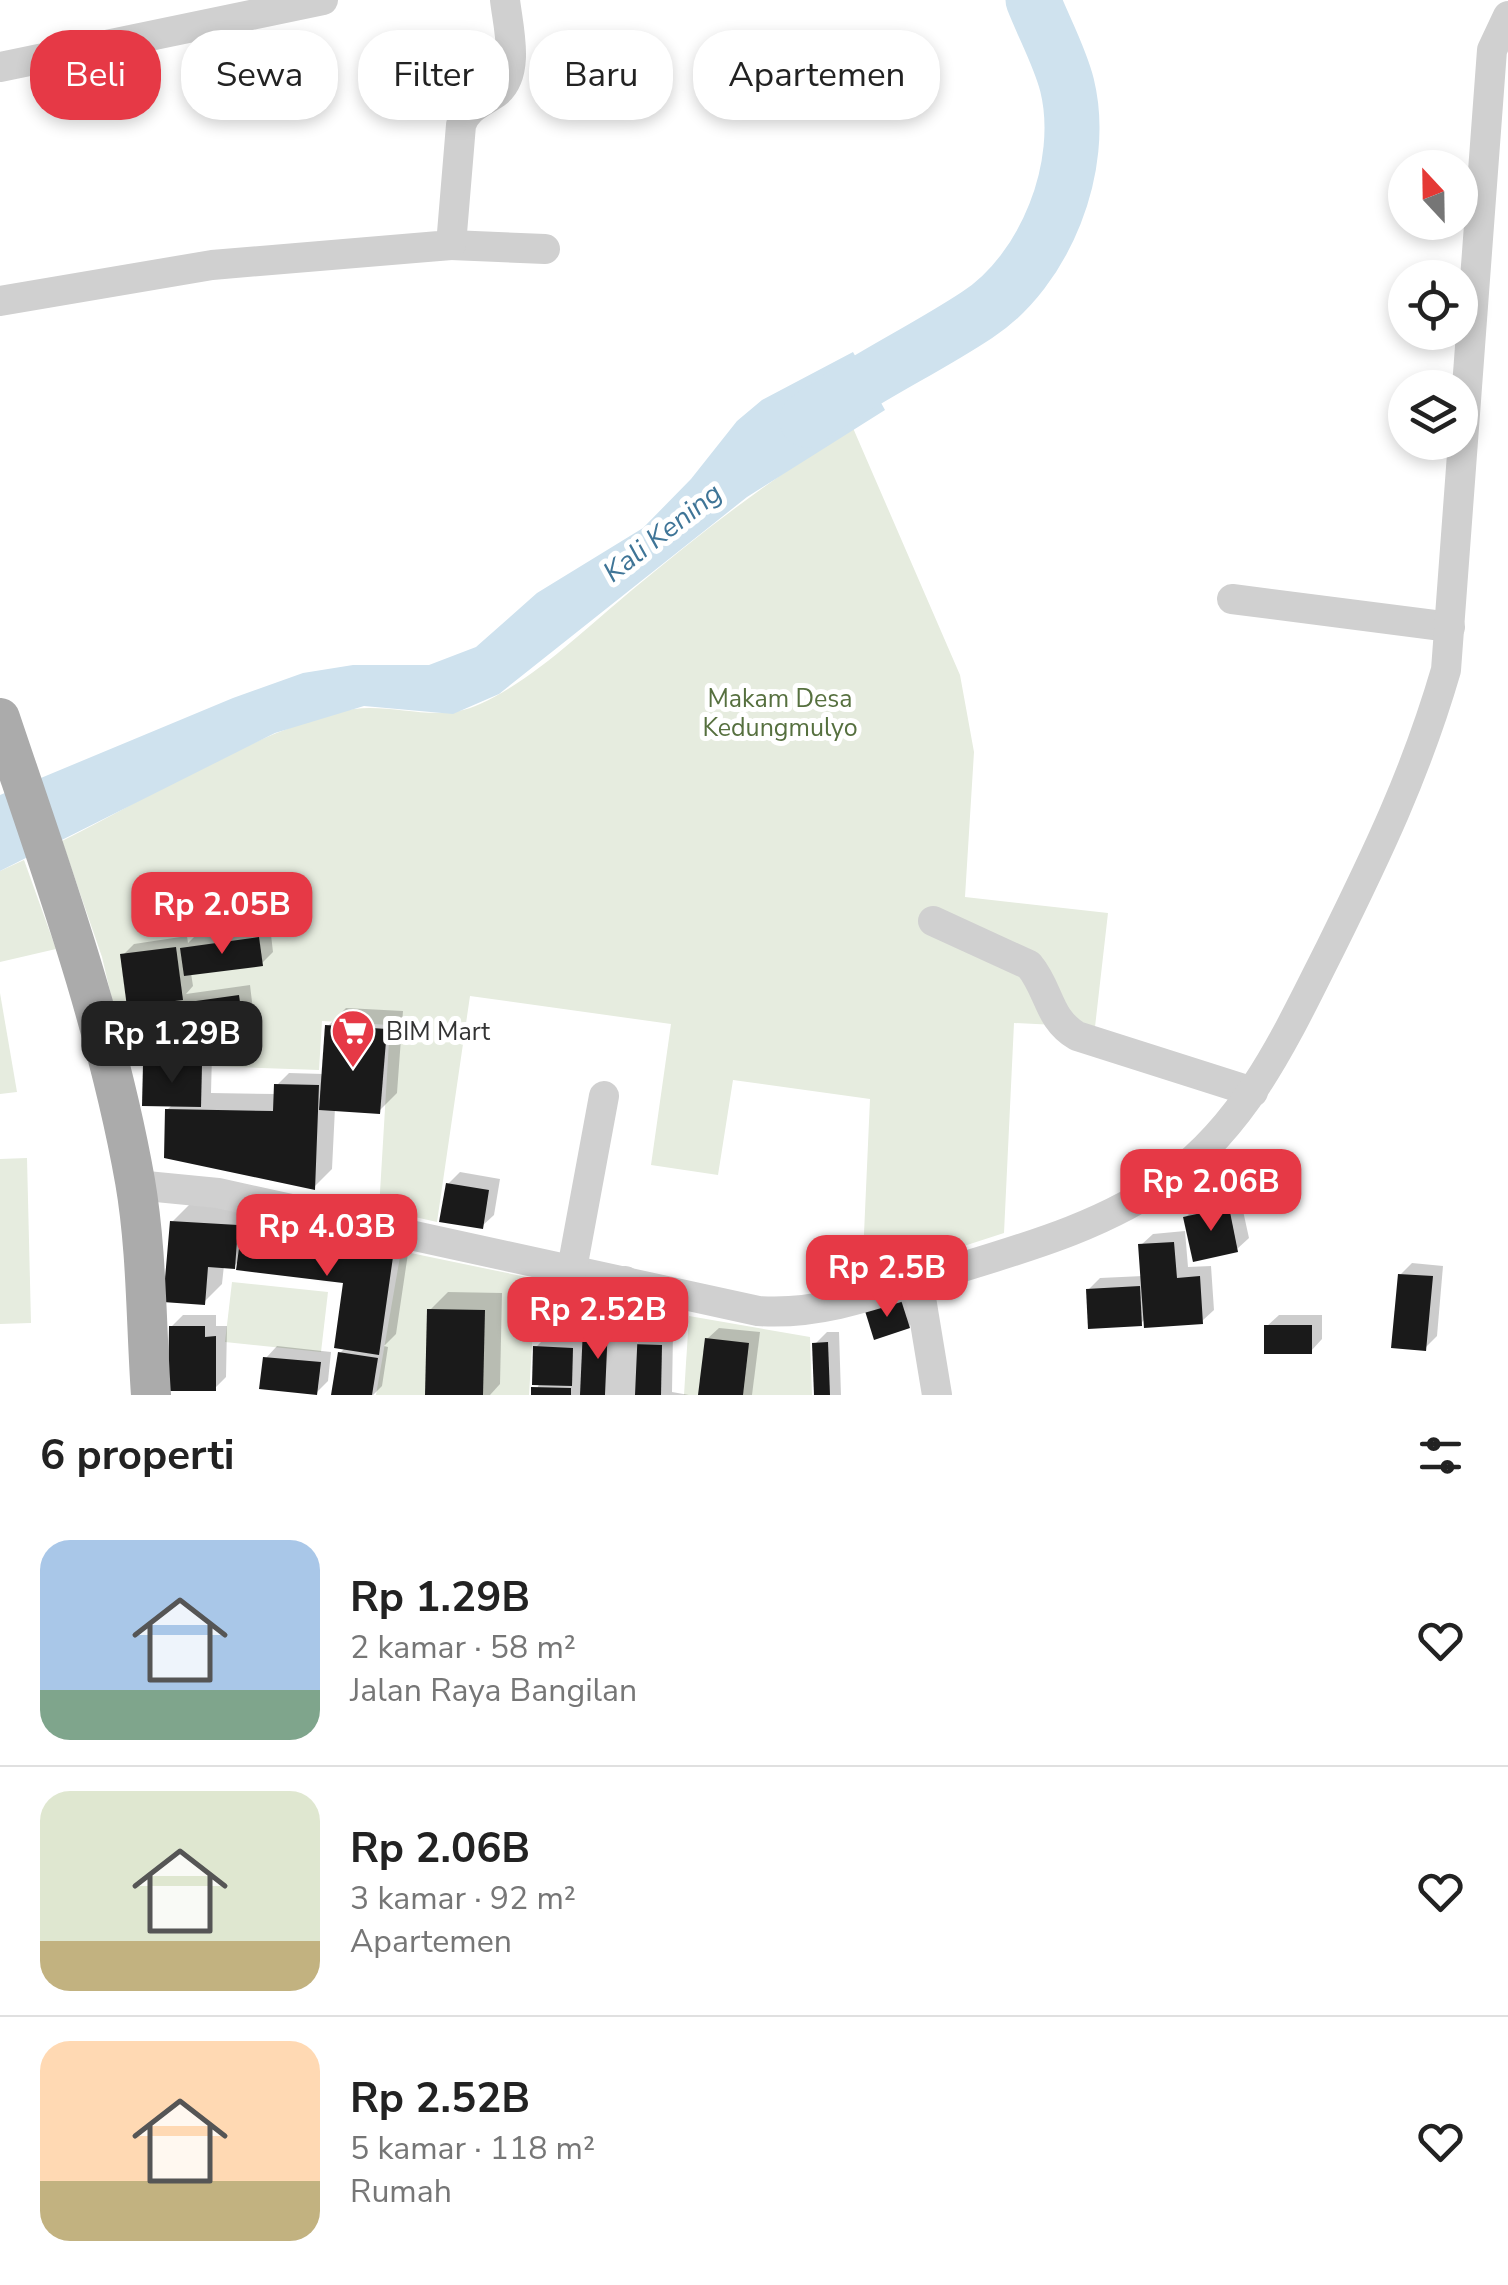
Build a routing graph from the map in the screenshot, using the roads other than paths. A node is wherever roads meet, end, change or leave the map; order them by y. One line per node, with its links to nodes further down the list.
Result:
1 (322, 0): 4 (street)
2 (506, 0): 5 (street)
3 (1508, 16): 9 (street)
4 (0, 67)
5 (451, 244): 6 (street); 7 (street)
6 (545, 249)
7 (0, 301)
8 (1232, 599): 9 (street)
9 (1450, 627): 12 (street)
10 (0, 718): 14 (main road)
11 (933, 921): 12 (street)
12 (1252, 1092): 16 (street)
13 (604, 1096): 15 (street)
14 (136, 1185): 15 (street); 18 (main road)
15 (572, 1269): 17 (street)
16 (918, 1280): 17 (street); 20 (street)
17 (625, 1281): 19 (street)
18 (150, 1395)
19 (620, 1395)
20 (937, 1395)

